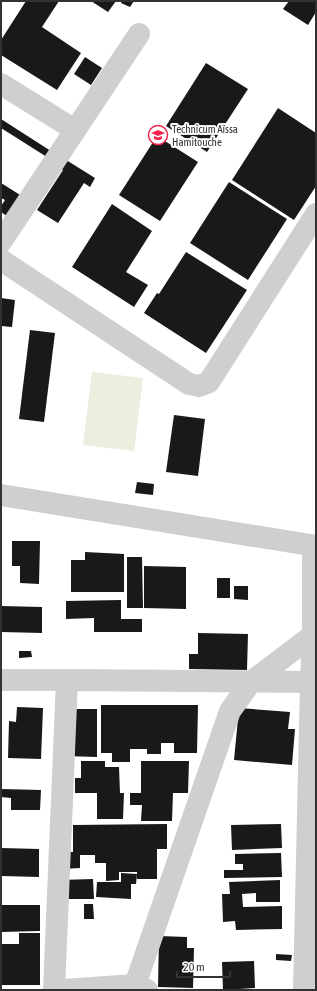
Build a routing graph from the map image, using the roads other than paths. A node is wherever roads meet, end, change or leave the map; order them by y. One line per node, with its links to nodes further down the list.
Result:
1 (139, 34): 3 (street)
2 (1, 84): 3 (street)
3 (75, 130): 5 (street)
4 (316, 214): 6 (street)
5 (1, 242)
6 (1, 260)
7 (1, 495): 8 (street)
8 (315, 546): 9 (street)
9 (314, 634): 12 (street); 13 (street)
10 (1, 680): 11 (street)
11 (67, 680): 12 (street); 15 (street)
12 (250, 682): 13 (street); 14 (street)
13 (313, 682): 17 (street)
14 (128, 988): 16 (street)
15 (54, 990)
16 (64, 990)
17 (304, 990)

